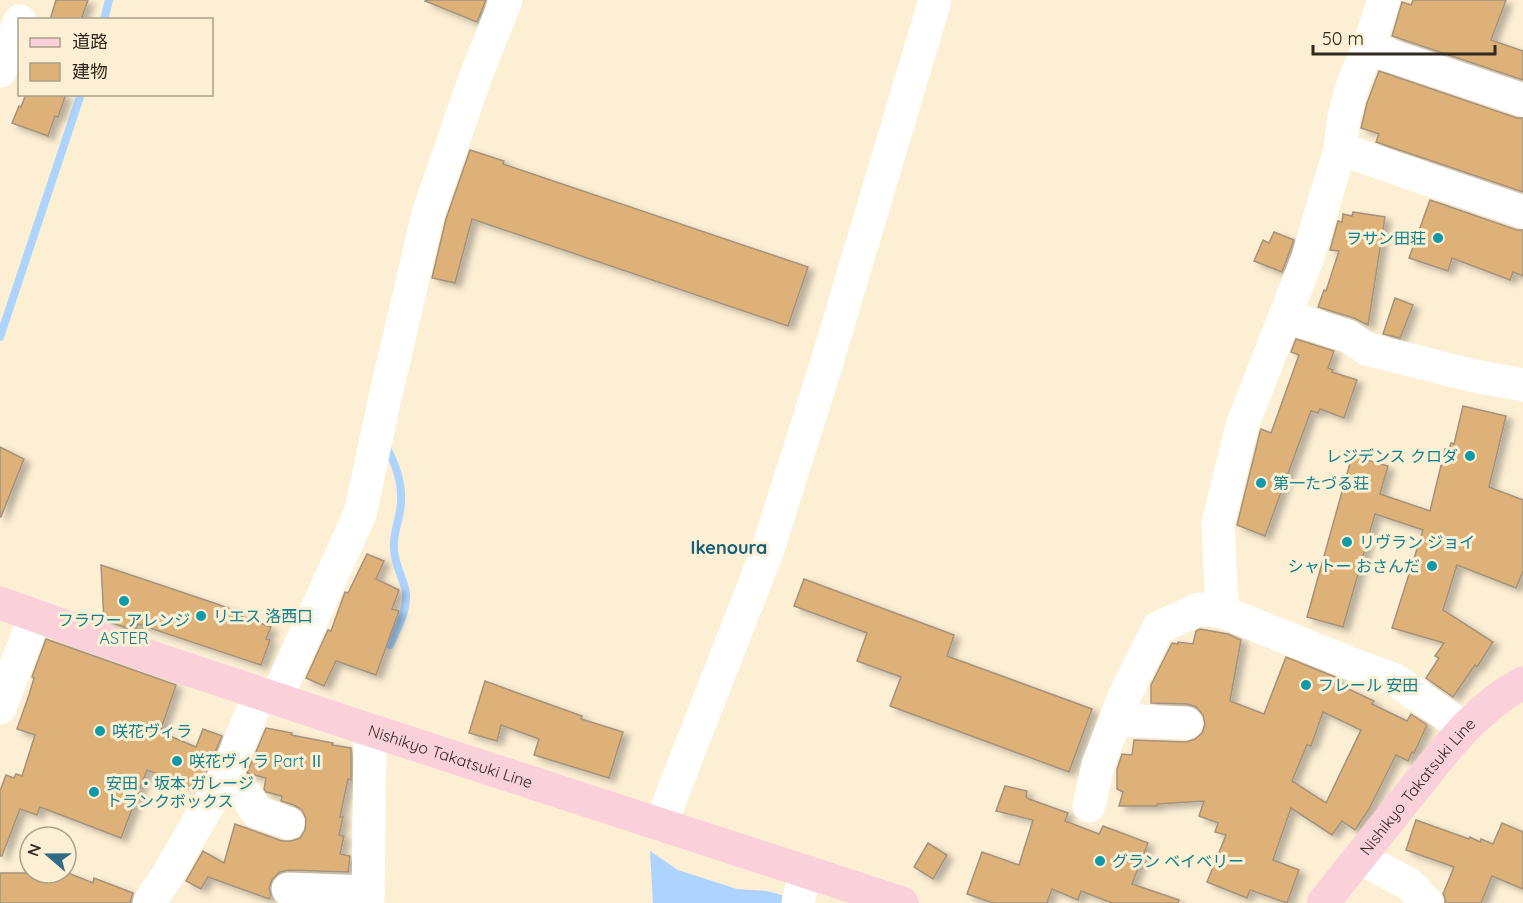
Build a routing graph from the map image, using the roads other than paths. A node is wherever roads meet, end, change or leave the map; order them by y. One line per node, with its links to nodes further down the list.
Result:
1 (506, 0): 16 (street)
2 (935, 0): 25 (street)
3 (1384, 0): 5 (street)
4 (16, 21): 6 (street)
5 (1368, 48): 7 (street); 8 (street)
6 (0, 71)
7 (1523, 100)
8 (1340, 149): 9 (street); 10 (street)
9 (1523, 212)
10 (1285, 316): 11 (street); 13 (street)
11 (1523, 385)
12 (0, 603): 14 (main road, Nishikyo Takatsuki Line)
13 (1223, 612): 18 (street); 20 (street)
14 (35, 616): 16 (main road, Nishikyo Takatsuki Line); 17 (street)
15 (1523, 683): 20 (main road, Nishikyo Takatsuki Line)
16 (268, 696): 21 (main road, Nishikyo Takatsuki Line); 22 (street)
17 (0, 708)
18 (1116, 720): 19 (street); 23 (street)
19 (1186, 723)
20 (1465, 729): 26 (main road, Nishikyo Takatsuki Line)
21 (370, 730): 25 (main road, Nishikyo Takatsuki Line); 29 (street)
22 (220, 783): 24 (street); 30 (street)
23 (1089, 806)
24 (288, 823)
25 (661, 825): 27 (main road, Nishikyo Takatsuki Line)
26 (1361, 856): 32 (main road, Nishikyo Takatsuki Line); 33 (street)
27 (802, 888): 31 (main road, Nishikyo Takatsuki Line)
28 (288, 890): 29 (street)
29 (368, 898)
30 (149, 903)
31 (902, 903)
32 (1323, 903)
33 (1427, 903)

